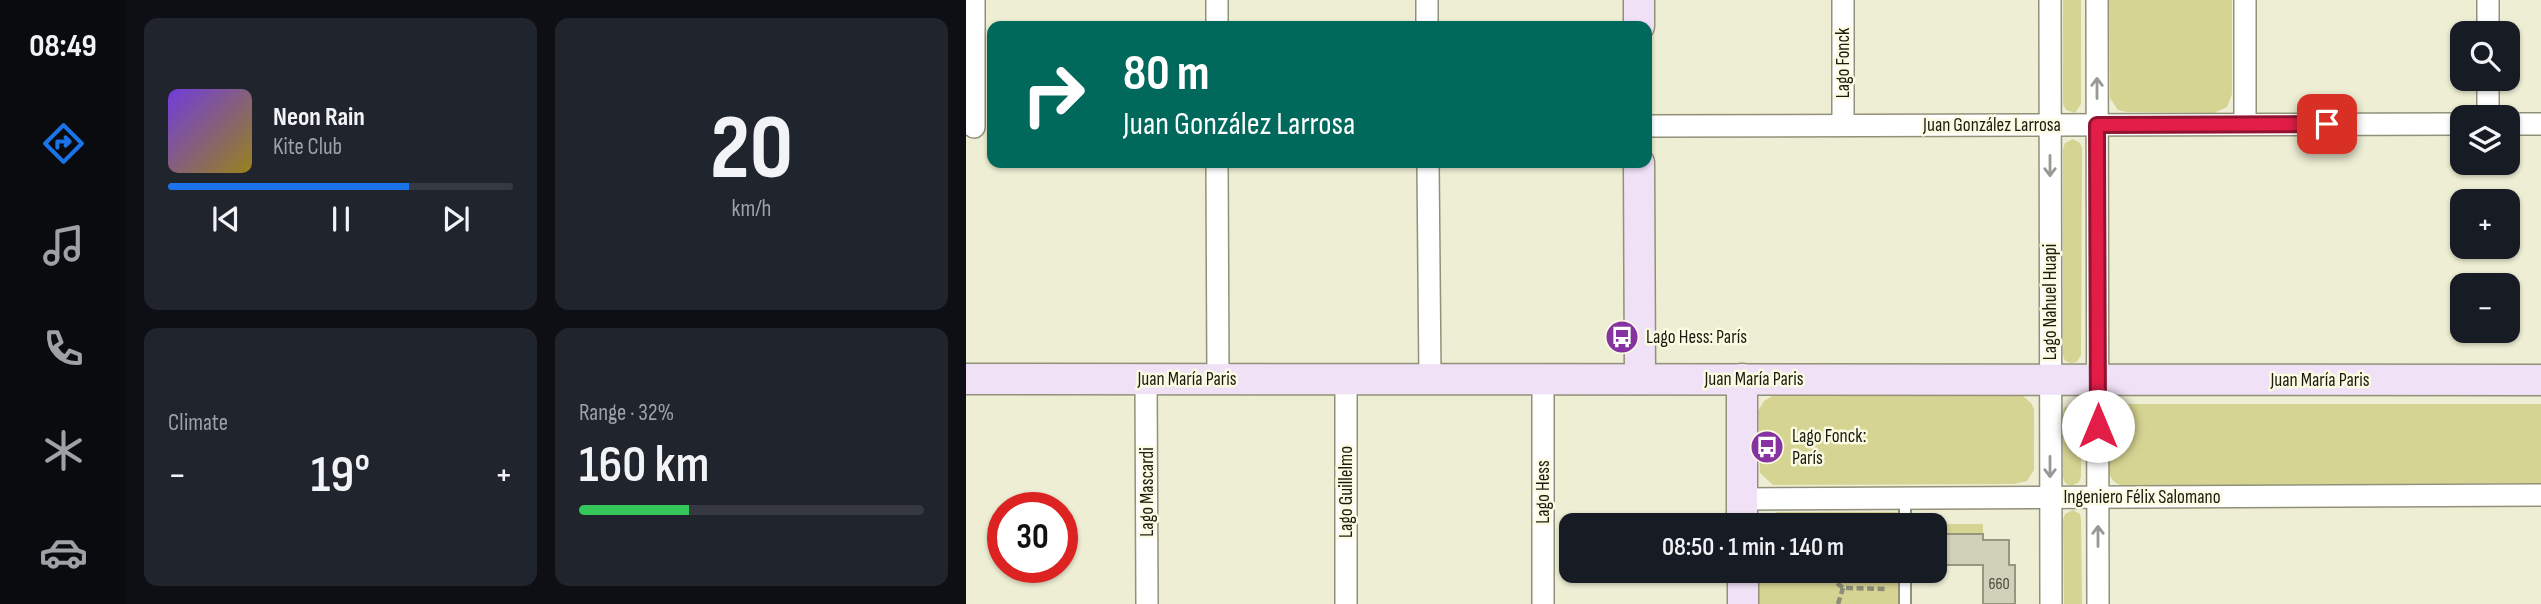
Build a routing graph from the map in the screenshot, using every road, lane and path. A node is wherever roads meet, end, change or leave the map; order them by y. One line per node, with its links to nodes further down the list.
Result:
1 (974, 0): 22 (street)
2 (1217, 0): 10 (street)
3 (1427, 0): 11 (street)
4 (1639, 0): 12 (street)
5 (1843, 0): 18 (street, Lago Fonck)
6 (2050, 0): 19 (street, Lago Nahuel Huapi)
7 (2097, 0): 20 (street, one-way to 7)
8 (2245, 0): 14 (street)
9 (2488, 0): 13 (street)
10 (1217, 21)
11 (1427, 21)
12 (1639, 21)
13 (2488, 21)
14 (2245, 124): 15 (street, Juan González Larrosa); 20 (street, Juan González Larrosa)
15 (2450, 124)
16 (2520, 124): 17 (street)
17 (2541, 124)
18 (1843, 125): 19 (street, Juan González Larrosa); 21 (street, Juan González Larrosa)
19 (2050, 125): 20 (street, Juan González Larrosa); 34 (street, Lago Nahuel Huapi, one-way to 34)
20 (2097, 125): 35 (street)
21 (1652, 126)
22 (977, 127)
23 (1217, 168): 28 (street)
24 (1428, 168): 30 (street)
25 (1639, 168): 32 (street)
26 (966, 379): 27 (street, Juan María Paris)
27 (1146, 379): 28 (street, Juan María Paris); 49 (street, Lago Mascardi)
28 (1218, 379): 29 (street, Juan María Paris)
29 (1346, 379): 30 (street, Juan María Paris); 50 (street, Lago Guillelmo)
30 (1430, 379): 31 (street, Juan María Paris)
31 (1543, 379): 32 (street, Juan María Paris); 51 (street, Lago Hess)
32 (1640, 379): 33 (street, Juan María Paris)
33 (1742, 379): 34 (street, Juan María Paris); 41 (street)
34 (2050, 379): 35 (street, Juan María Paris); 38 (street, Lago Nahuel Huapi, one-way to 38)
35 (2098, 379): 36 (street, Juan María Paris); 39 (street)
36 (2541, 380)
37 (2541, 495): 39 (street, Ingeniero Félix Salomano)
38 (2051, 497): 39 (street, Ingeniero Félix Salomano); 40 (street, Ingeniero Félix Salomano); 54 (street, Lago Nahuel Huapi)
39 (2098, 497): 55 (street, one-way to 39)
40 (1905, 498): 41 (street, Ingeniero Félix Salomano); 42 (lane)
41 (1742, 512)
42 (1905, 513)
43 (1743, 583): 52 (street)
44 (1837, 583): 46 (path)
45 (1905, 583): 53 (lane)
46 (1843, 588): 47 (path); 48 (path)
47 (1894, 589)
48 (1839, 603)
49 (1147, 604)
50 (1346, 604)
51 (1543, 604)
52 (1743, 604)
53 (1905, 604)
54 (2051, 604)
55 (2098, 604)

